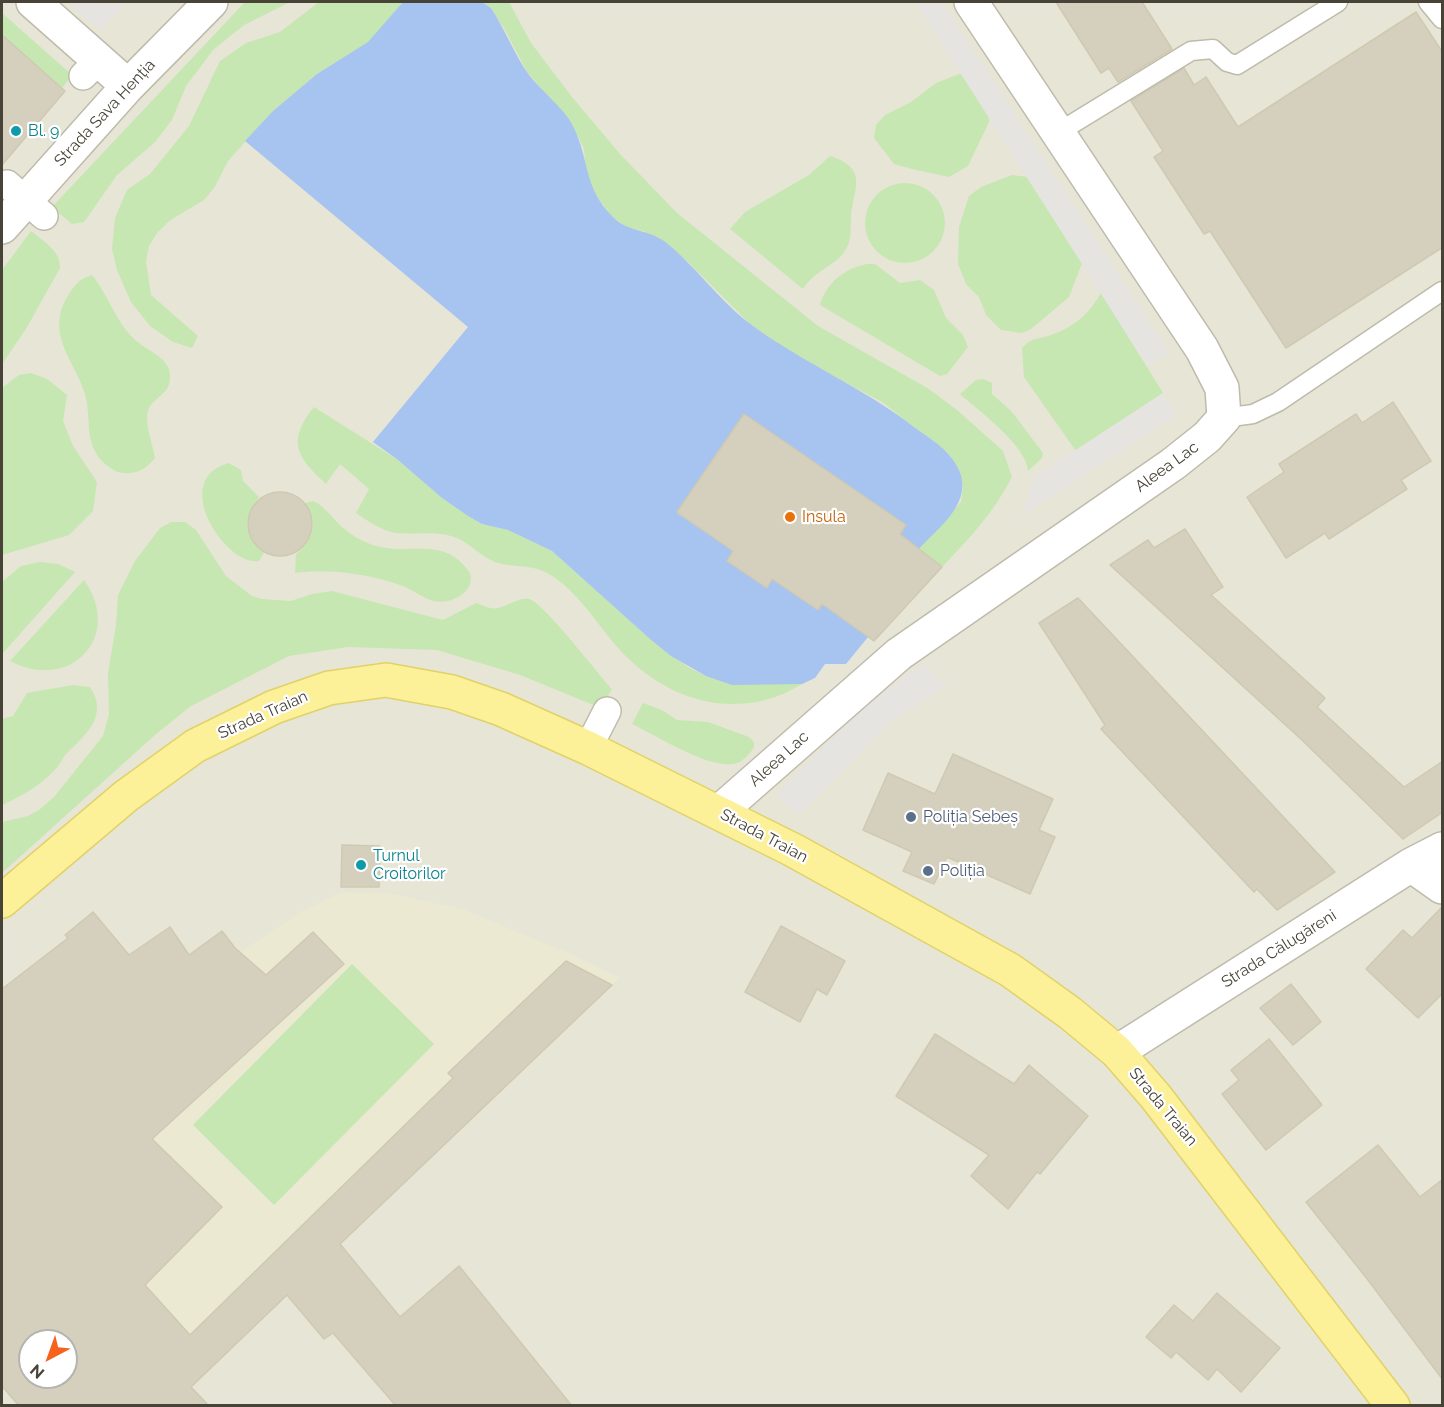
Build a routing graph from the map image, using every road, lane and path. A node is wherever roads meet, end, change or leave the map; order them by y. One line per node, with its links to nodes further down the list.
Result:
1 (33, 2): 7 (street)
2 (211, 2): 7 (street, Strada Sava Henția)
3 (971, 2): 8 (street)
4 (1338, 2): 8 (lane)
5 (1428, 2): 6 (lane)
6 (1443, 19)
7 (128, 86): 9 (street, Strada Sava Henția)
8 (1059, 132): 11 (street)
9 (2, 227)
10 (1443, 291): 11 (lane)
11 (1224, 418): 14 (street, Aleea Lac)
12 (607, 711): 13 (street)
13 (588, 748): 14 (main road, Strada Traian); 18 (main road, Strada Traian)
14 (719, 812): 19 (main road, Strada Traian)
15 (1443, 849): 16 (street, Strada Călugăreni)
16 (1411, 865): 17 (street); 19 (street, Strada Călugăreni)
17 (1443, 887)
18 (2, 901)
19 (1117, 1052): 20 (main road, Strada Traian)
20 (1393, 1406)

